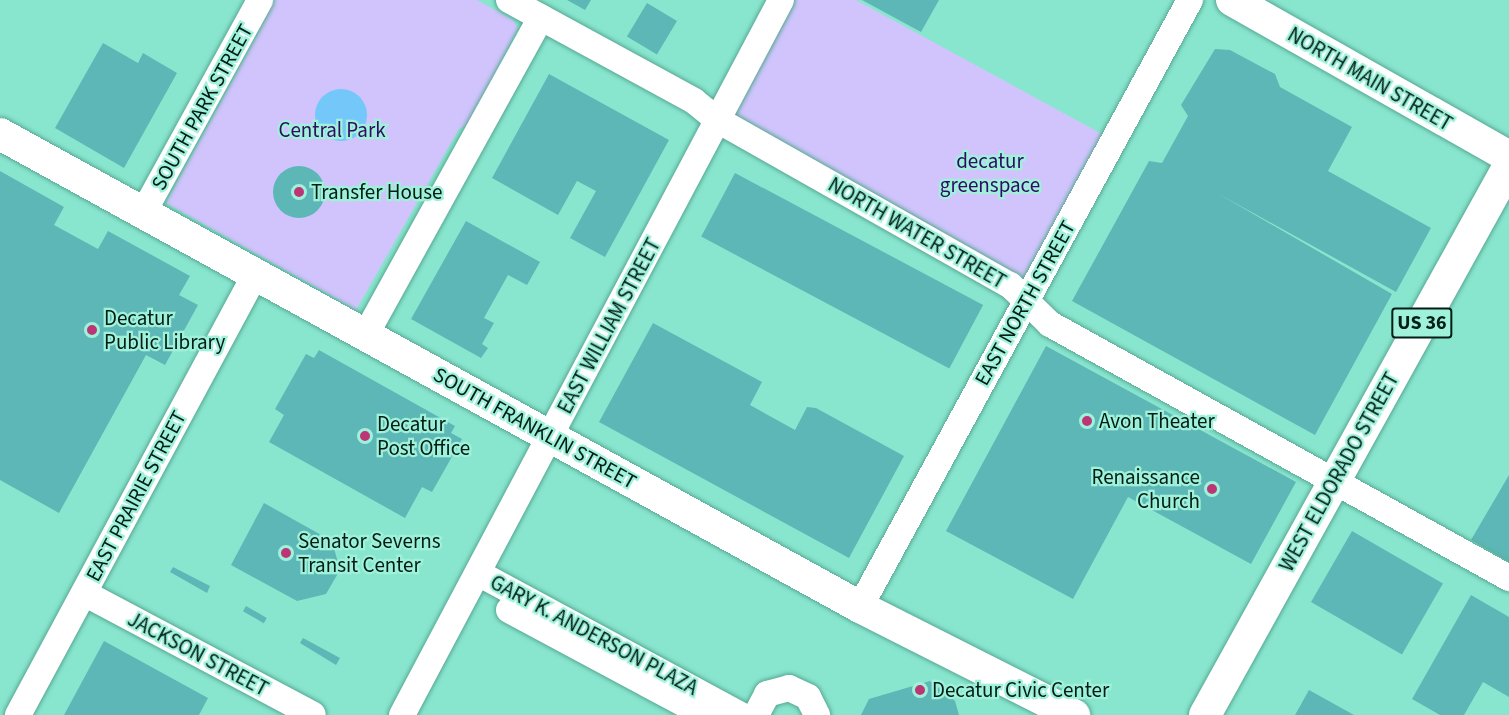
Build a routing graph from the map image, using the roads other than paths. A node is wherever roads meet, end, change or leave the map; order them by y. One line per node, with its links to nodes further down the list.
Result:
1 (260, 0): 11 (street, SOUTH PARK STREET)
2 (509, 0): 6 (street, NORTH WATER STREET)
3 (781, 0): 7 (street, EAST WILLIAM STREET)
4 (1190, 0): 13 (street, EAST NORTH STREET)
5 (1232, 0): 9 (main road, NORTH MAIN STREET)
6 (541, 17): 7 (street, NORTH WATER STREET); 14 (street)
7 (716, 119): 13 (street, NORTH WATER STREET); 15 (street, EAST WILLIAM STREET)
8 (0, 134): 11 (main road, SOUTH FRANKLIN STREET)
9 (1509, 157)
10 (1509, 166): 16 (main road, WEST ELDORADO STREET / US 36)
11 (143, 213): 12 (main road, SOUTH FRANKLIN STREET)
12 (254, 276): 14 (main road, SOUTH FRANKLIN STREET); 19 (street, EAST PRAIRIE STREET)
13 (1026, 300): 16 (street, NORTH WATER STREET); 20 (street, EAST NORTH STREET)
14 (365, 336): 15 (main road, SOUTH FRANKLIN STREET)
15 (551, 436): 18 (street, EAST WILLIAM STREET); 20 (main road, SOUTH FRANKLIN STREET)
16 (1334, 480): 17 (street, NORTH WATER STREET); 31 (main road, WEST ELDORADO STREET / US 36)
17 (1509, 578)
18 (473, 581): 24 (street, EAST WILLIAM STREET); 25 (street, GARY K. ANDERSON PLAZA); 26 (street, GARY K. ANDERSON PLAZA)
19 (84, 593): 22 (street, EAST PRAIRIE STREET); 23 (street, JACKSON STREET)
20 (860, 606): 21 (main road, SOUTH FRANKLIN STREET)
21 (984, 670): 29 (main road); 30 (main road, SOUTH FRANKLIN STREET)
22 (18, 715)
23 (313, 715)
24 (402, 715)
25 (705, 715)
26 (741, 715)
27 (756, 715): 28 (street)
28 (817, 715)
29 (1027, 715)
30 (1074, 715)
31 (1205, 715)

